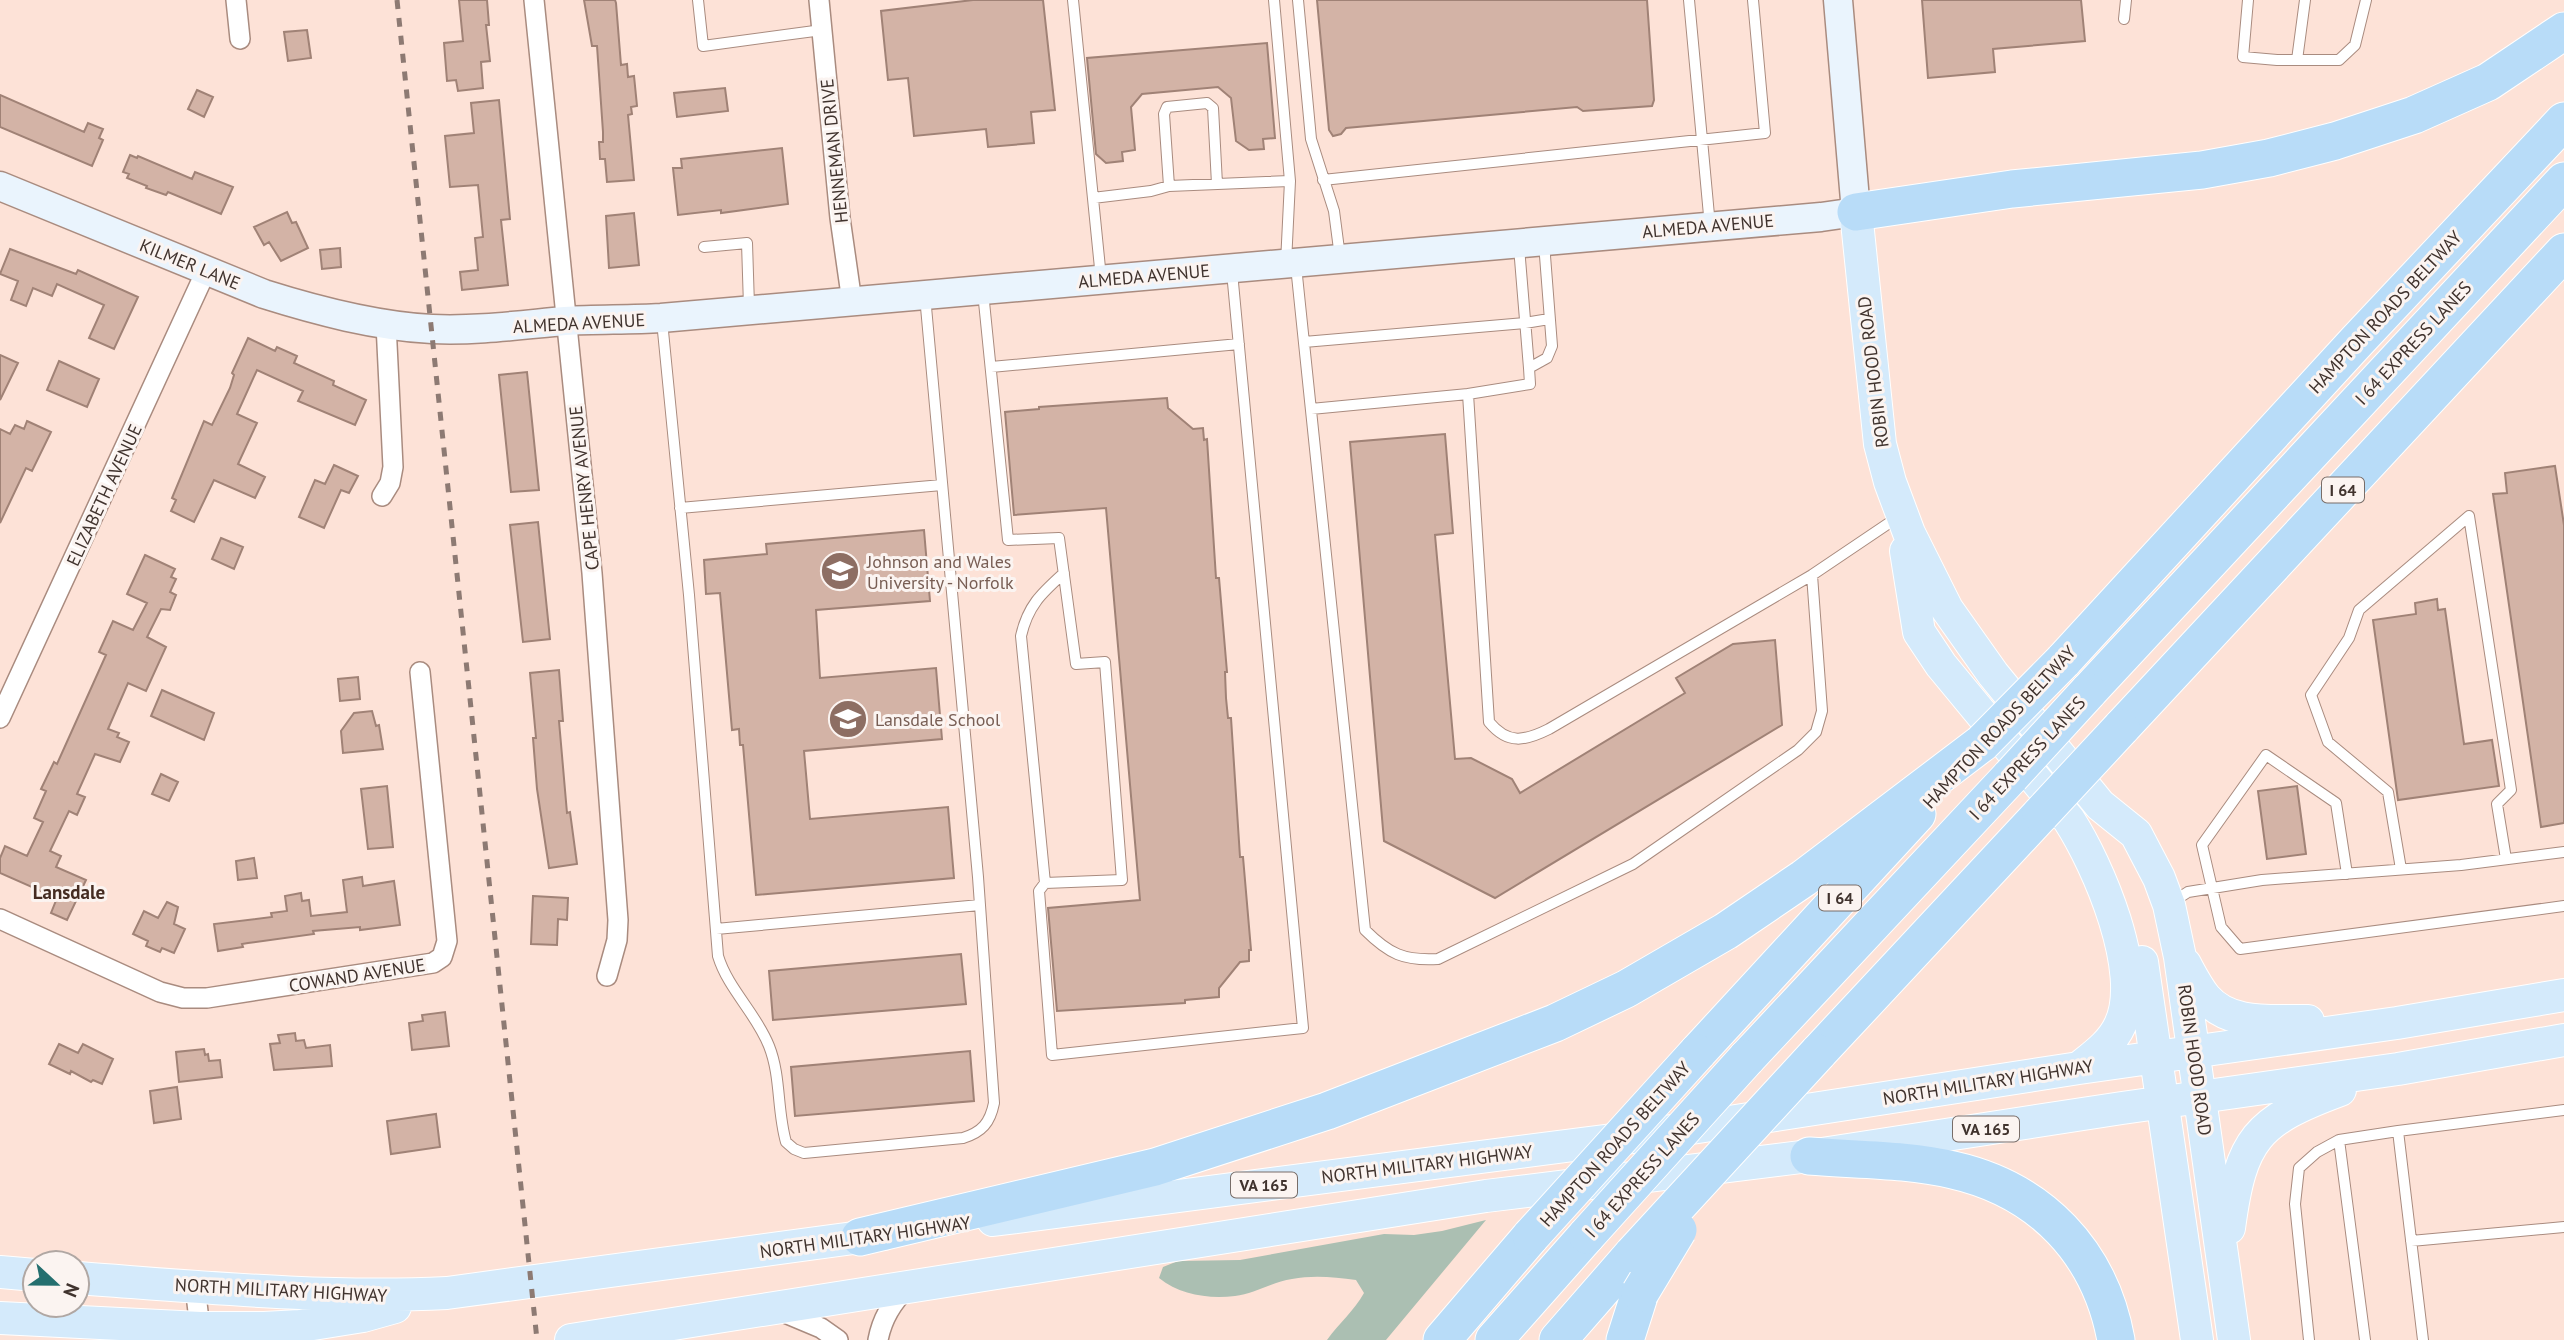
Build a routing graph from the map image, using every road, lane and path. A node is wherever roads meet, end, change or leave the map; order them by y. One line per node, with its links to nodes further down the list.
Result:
1 (236, 0): 18 (street)
2 (534, 0): 45 (street, CAPE HENRY AVENUE)
3 (698, 0): 16 (lane)
4 (819, 0): 16 (street, HENNEMAN DRIVE)
5 (1073, 0): 28 (lane)
6 (1274, 0): 23 (lane)
7 (1298, 0): 22 (lane)
8 (1689, 0): 21 (lane)
9 (1753, 0): 21 (lane)
10 (1838, 0): 29 (street, ROBIN HOOD ROAD)
11 (2126, 0): 15 (lane)
12 (2248, 0): 19 (lane)
13 (2305, 0): 19 (lane)
14 (2366, 0): 19 (lane)
15 (2124, 19)
16 (822, 30): 41 (street, HENNEMAN DRIVE)
17 (2564, 31): 29 (highway)
18 (240, 39)
19 (2297, 60)
20 (2564, 121): 63 (highway, HAMPTON ROADS BELTWAY / I 64, bridge)
21 (1701, 139): 22 (lane); 30 (lane)
22 (1323, 180): 34 (lane)
23 (1290, 181): 25 (lane); 35 (lane)
24 (2564, 181): 109 (highway, I 64 EXPRESS LANES, bridge)
25 (1217, 184): 27 (lane); 27 (lane)
26 (0, 186): 37 (street, KILMER LANE)
27 (1169, 186): 28 (lane)
28 (1093, 198): 38 (lane)
29 (1856, 212): 30 (street, ALMEDA AVENUE); 58 (main road, ROBIN HOOD ROAD)
30 (1710, 226): 31 (street, ALMEDA AVENUE)
31 (1531, 242): 34 (street, ALMEDA AVENUE); 44 (lane); 46 (lane)
32 (704, 247): 42 (lane)
33 (2564, 253): 90 (highway, I 64, bridge)
34 (1340, 258): 35 (street, ALMEDA AVENUE)
35 (1291, 263): 36 (street, ALMEDA AVENUE); 49 (lane)
36 (1231, 268): 38 (street, ALMEDA AVENUE); 50 (lane)
37 (206, 271): 47 (street, KILMER LANE); 62 (street, ELIZABETH AVENUE)
38 (1101, 280): 39 (street, ALMEDA AVENUE)
39 (983, 290): 40 (street, ALMEDA AVENUE); 51 (lane)
40 (925, 296): 41 (street, ALMEDA AVENUE); 55 (lane)
41 (852, 302): 42 (street, ALMEDA AVENUE)
42 (750, 310): 43 (street, ALMEDA AVENUE)
43 (661, 318): 45 (street, ALMEDA AVENUE); 57 (lane)
44 (1549, 319): 46 (lane); 52 (lane)
45 (567, 321): 48 (street, ALMEDA AVENUE); 77 (street, CAPE HENRY AVENUE)
46 (1525, 323): 49 (lane); 52 (lane)
47 (386, 324): 48 (street, KILMER LANE); 56 (street)
48 (430, 329)
49 (1304, 342): 54 (lane)
50 (1239, 344): 51 (lane); 69 (lane)
51 (991, 367): 59 (lane)
52 (1528, 368): 53 (lane)
53 (1468, 394): 54 (lane); 60 (lane)
54 (1311, 408): 60 (lane)
55 (942, 485): 57 (lane); 71 (lane)
56 (382, 496)
57 (680, 508): 75 (lane)
58 (1901, 515): 60 (lane); 64 (main road, ROBIN HOOD ROAD); 83 (main road)
59 (1064, 573): 69 (lane); 69 (lane)
60 (1812, 575)
61 (420, 672): 74 (street, COWAND AVENUE)
62 (0, 718)
63 (1982, 743): 93 (highway); 108 (highway, HAMPTON ROADS BELTWAY / I 64, bridge)
64 (2100, 805): 72 (main road, ROBIN HOOD ROAD); 82 (main road, ROBIN HOOD ROAD)
65 (2564, 852): 66 (lane)
66 (2506, 859): 67 (lane); 67 (lane)
67 (2401, 869): 68 (lane)
68 (2347, 874): 70 (lane); 70 (lane)
69 (1045, 883)
70 (2211, 889): 72 (lane); 73 (lane)
71 (980, 905): 75 (lane); 75 (lane)
72 (2169, 905): 76 (main road, ROBIN HOOD ROAD)
73 (2564, 906)
74 (0, 919)
75 (716, 929)
76 (2180, 957): 79 (main road); 81 (main road, ROBIN HOOD ROAD)
77 (607, 976)
78 (2564, 995): 79 (main road, NORTH MILITARY HIGHWAY / VA 165)
79 (2397, 1023): 81 (main road, NORTH MILITARY HIGHWAY / VA 165)
80 (2564, 1040): 84 (main road, VA 165)
81 (2192, 1053): 82 (main road, NORTH MILITARY HIGHWAY / VA 165); 85 (main road, ROBIN HOOD ROAD)
82 (2156, 1058): 83 (main road, NORTH MILITARY HIGHWAY / VA 165); 86 (main road, ROBIN HOOD ROAD)
83 (2079, 1068): 93 (main road, NORTH MILITARY HIGHWAY / VA 165)
84 (2399, 1069): 85 (main road, VA 165); 95 (main road)
85 (2200, 1097): 86 (main road, VA 165); 95 (main road, ROBIN HOOD ROAD)
86 (2163, 1102): 91 (main road, VA 165); 113 (main road, ROBIN HOOD ROAD)
87 (2564, 1110): 88 (lane)
88 (2398, 1131): 89 (lane); 94 (lane)
89 (2340, 1140): 115 (lane); 116 (lane)
90 (1737, 1141): 110 (highway, I 64, bridge); 111 (highway, bridge)
91 (1810, 1156): 100 (main road, VA 165); 112 (highway)
92 (2564, 1227): 94 (lane)
93 (860, 1237): 101 (main road, NORTH MILITARY HIGHWAY / VA 165)
94 (2411, 1241): 117 (lane)
95 (2224, 1268): 114 (main road, ROBIN HOOD ROAD)
96 (0, 1272): 97 (main road)
97 (21, 1274)
98 (91, 1279): 99 (main road, NORTH MILITARY HIGHWAY)
99 (195, 1286): 101 (main road, NORTH MILITARY HIGHWAY); 104 (street)
100 (907, 1288): 102 (main road, VA 165); 107 (street)
101 (447, 1293): 104 (main road, VA 165)
102 (774, 1309): 105 (main road, VA 165); 106 (street)
103 (0, 1318): 104 (main road, VA 165)
104 (201, 1334)
105 (571, 1340)
106 (838, 1340)
107 (878, 1340)
108 (1442, 1340)
109 (1494, 1340)
110 (1558, 1340)
111 (1625, 1340)
112 (2116, 1340)
113 (2197, 1340)
114 (2234, 1340)
115 (2309, 1340)
116 (2365, 1340)
117 (2423, 1340)

